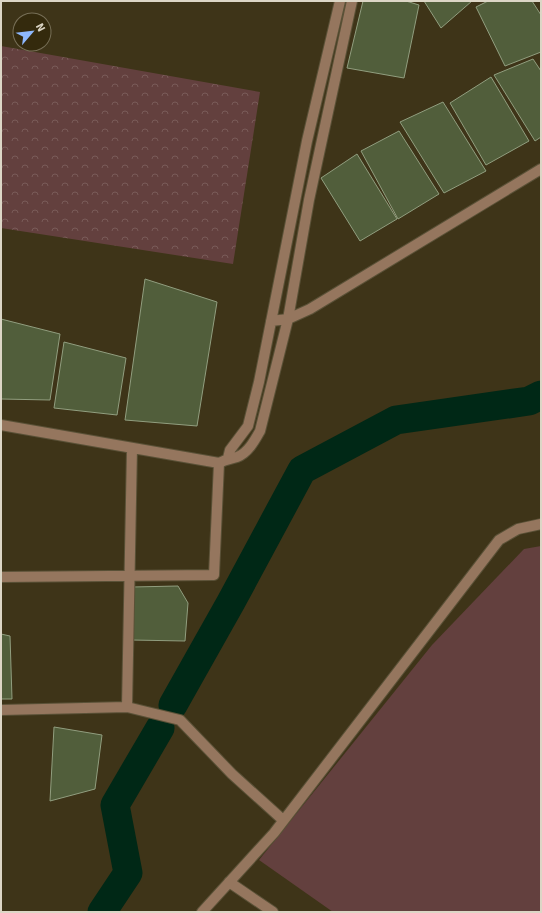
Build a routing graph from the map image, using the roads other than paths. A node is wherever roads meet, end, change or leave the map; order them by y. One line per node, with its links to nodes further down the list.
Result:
1 (340, 1): 5 (street)
2 (352, 1): 4 (street)
3 (541, 168): 4 (street)
4 (288, 318): 5 (street); 8 (street)
5 (271, 320): 8 (street)
6 (1, 425): 7 (street)
7 (132, 448): 8 (street); 11 (street)
8 (224, 461): 11 (street)
9 (541, 524): 14 (street)
10 (1, 577): 11 (street)
11 (129, 577): 12 (street)
12 (127, 707): 13 (street); 14 (street)
13 (1, 710)
14 (283, 820): 15 (street)
15 (229, 882): 16 (street); 17 (street)
16 (202, 912)
17 (273, 912)

